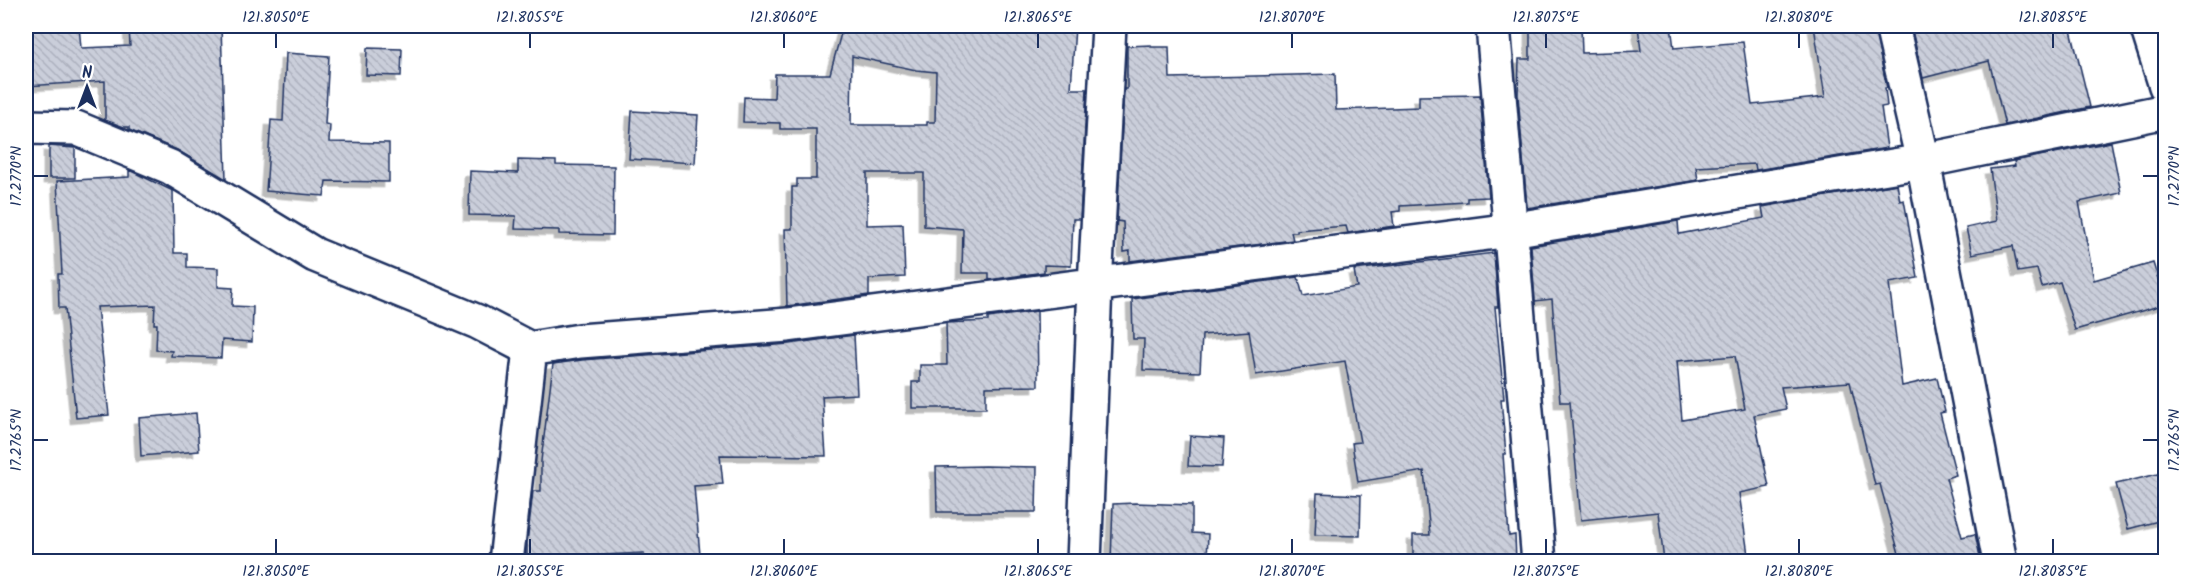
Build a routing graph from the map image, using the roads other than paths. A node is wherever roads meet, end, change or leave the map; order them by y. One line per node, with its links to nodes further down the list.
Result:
1 (1109, 26): 10 (street)
2 (1493, 26): 9 (street)
3 (1892, 26): 8 (street)
4 (2147, 26): 5 (street)
5 (2166, 86)
6 (2166, 111): 8 (street)
7 (26, 126): 11 (street)
8 (1923, 161): 9 (street); 15 (street)
9 (1510, 230): 10 (street); 14 (street)
10 (1095, 285): 11 (street); 13 (street)
11 (530, 349): 12 (street)
12 (506, 561)
13 (1084, 561)
14 (1539, 561)
15 (2000, 561)

